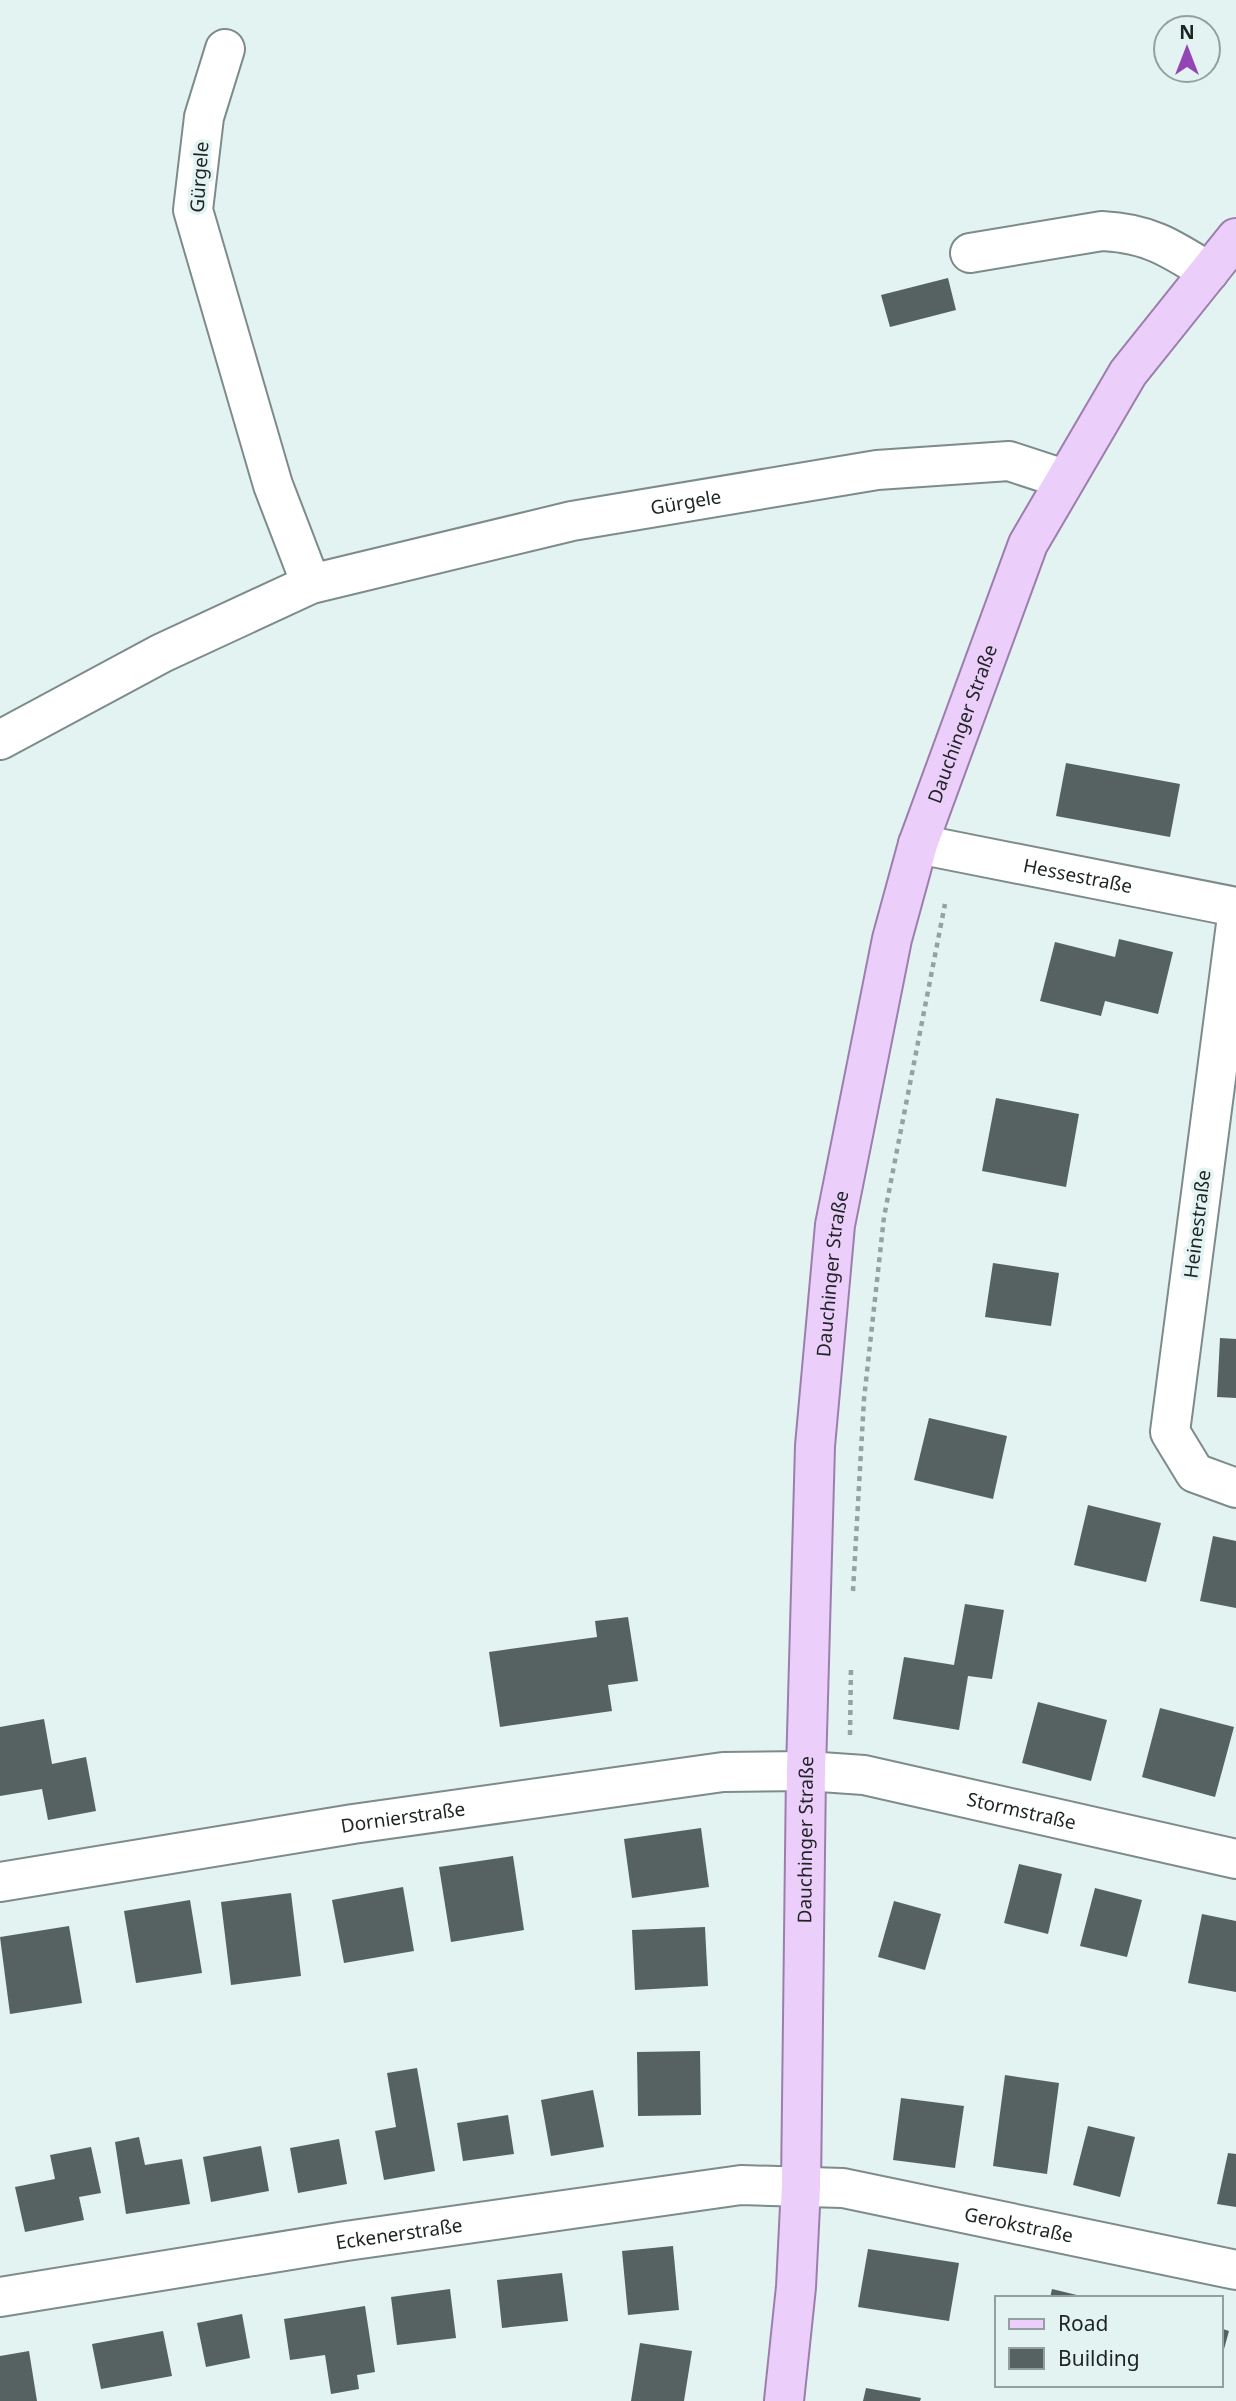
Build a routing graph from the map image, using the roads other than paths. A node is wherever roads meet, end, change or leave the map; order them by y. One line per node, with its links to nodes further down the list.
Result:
1 (225, 49): 6 (street, Gürgele)
2 (1236, 238): 4 (main road, Dauchinger Straße)
3 (970, 253): 4 (street)
4 (1209, 272): 5 (main road, Dauchinger Straße)
5 (1063, 479): 6 (street, Gürgele); 8 (main road, Dauchinger Straße)
6 (311, 584): 7 (street, Gürgele)
7 (0, 740)
8 (918, 844): 9 (street, Hessestraße); 12 (main road, Dauchinger Straße)
9 (1236, 907)
10 (1236, 924): 11 (street, Heinestraße)
11 (1236, 1488)
12 (806, 1771): 13 (street, Stormstraße); 14 (street, Dornierstraße); 15 (main road, Dauchinger Straße)
13 (1236, 1859)
14 (0, 1882)
15 (801, 2186): 16 (street, Gerokstraße); 17 (street, Eckenerstraße); 18 (main road, Dauchinger Straße)
16 (1236, 2270)
17 (0, 2297)
18 (784, 2401)

